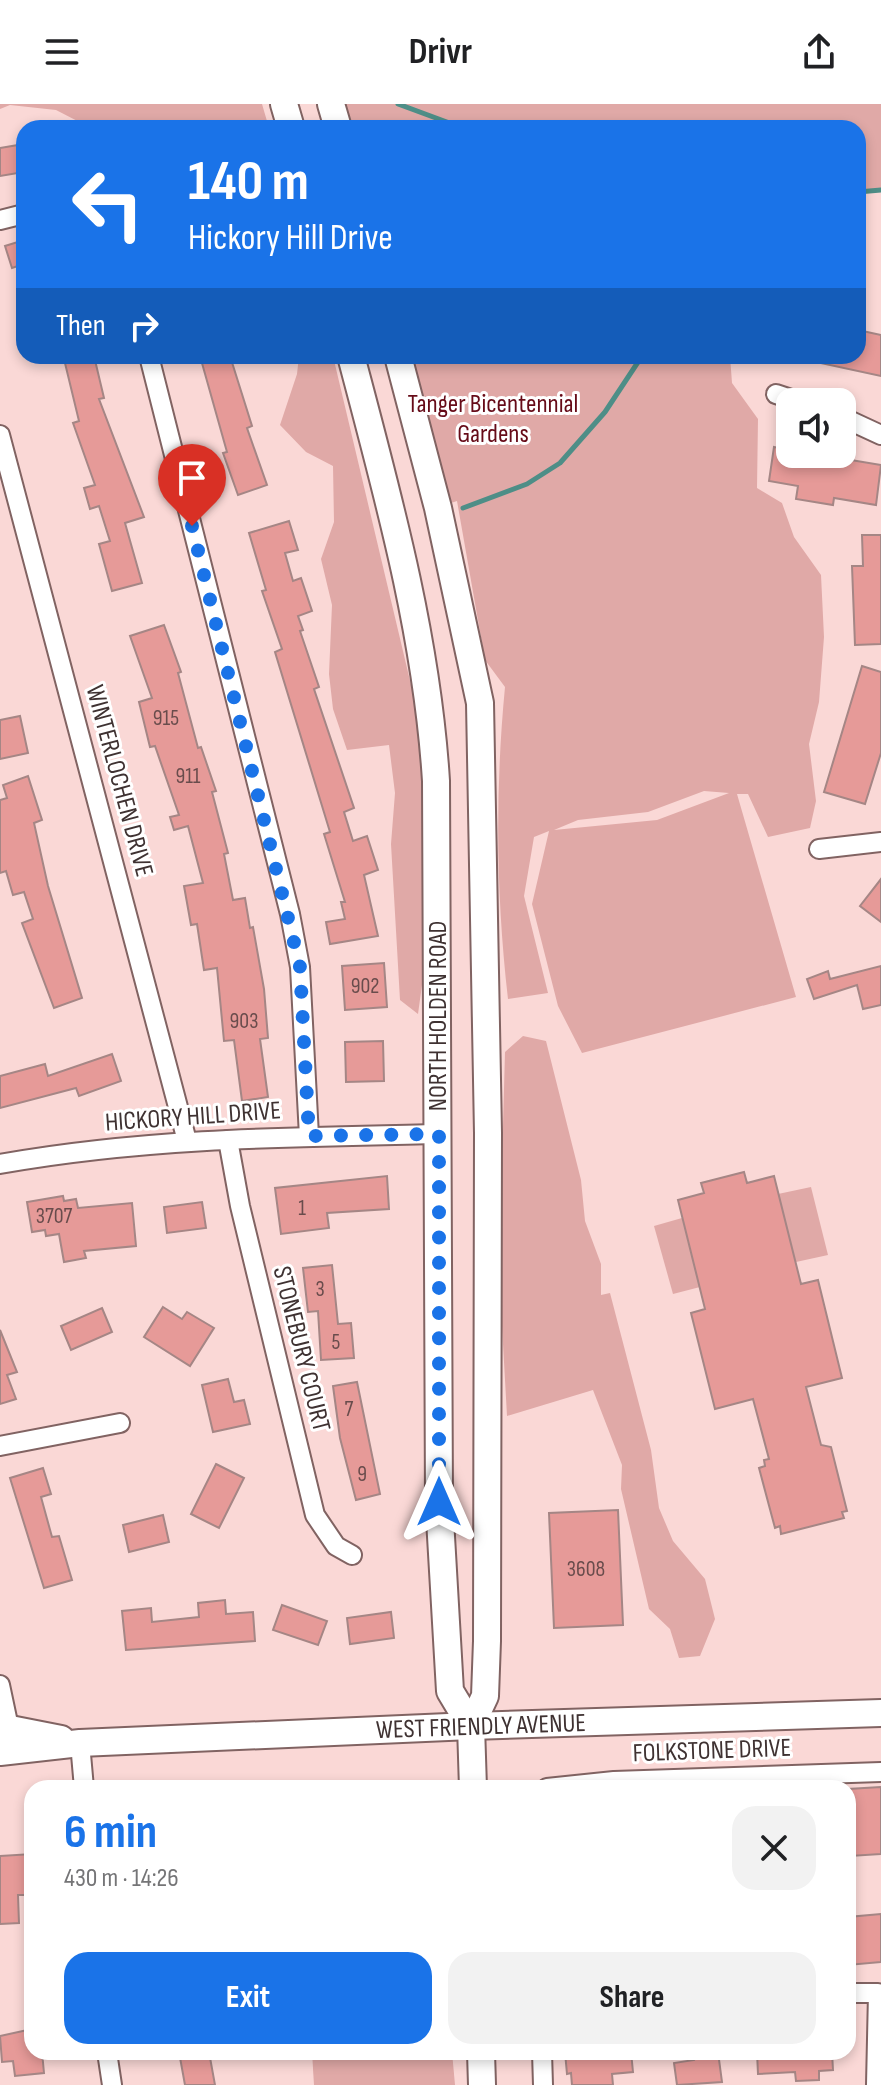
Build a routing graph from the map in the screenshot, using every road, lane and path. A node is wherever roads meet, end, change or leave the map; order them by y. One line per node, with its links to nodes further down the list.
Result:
1 (151, 364): 10 (street)
2 (353, 364): 9 (main road, NORTH HOLDEN ROAD)
3 (400, 364): 19 (main road, NORTH HOLDEN ROAD)
4 (856, 423): 6 (street)
5 (0, 435): 12 (street, WINTERLOCHEN DRIVE)
6 (881, 435)
7 (881, 842): 8 (street)
8 (819, 849)
9 (439, 1134): 10 (street, HICKORY HILL DRIVE); 19 (main road, NORTH HOLDEN ROAD)
10 (309, 1136): 11 (street, HICKORY HILL DRIVE)
11 (228, 1140): 12 (street, HICKORY HILL DRIVE); 16 (street, STONEBURY COURT)
12 (187, 1141): 13 (street, HICKORY HILL DRIVE)
13 (0, 1164)
14 (120, 1423): 15 (street)
15 (0, 1446)
16 (352, 1555)
17 (0, 1685): 20 (street)
18 (881, 1713): 19 (main road, WEST FRIENDLY AVENUE)
19 (471, 1726): 21 (main road, WEST FRIENDLY AVENUE); 24 (main road, NORTH HOLDEN ROAD)
20 (5, 1739): 21 (main road, WEST FRIENDLY AVENUE)
21 (80, 1743): 23 (street)
22 (881, 1772): 25 (street, FOLKSTONE DRIVE)
23 (83, 1780)
24 (473, 1780)
25 (644, 1780)
26 (856, 1993): 27 (street)
27 (879, 1993): 34 (street)
28 (108, 2060): 31 (street)
29 (481, 2060): 32 (main road)
30 (542, 2060): 33 (street)
31 (112, 2085)
32 (482, 2085)
33 (543, 2085)
34 (876, 2085)

